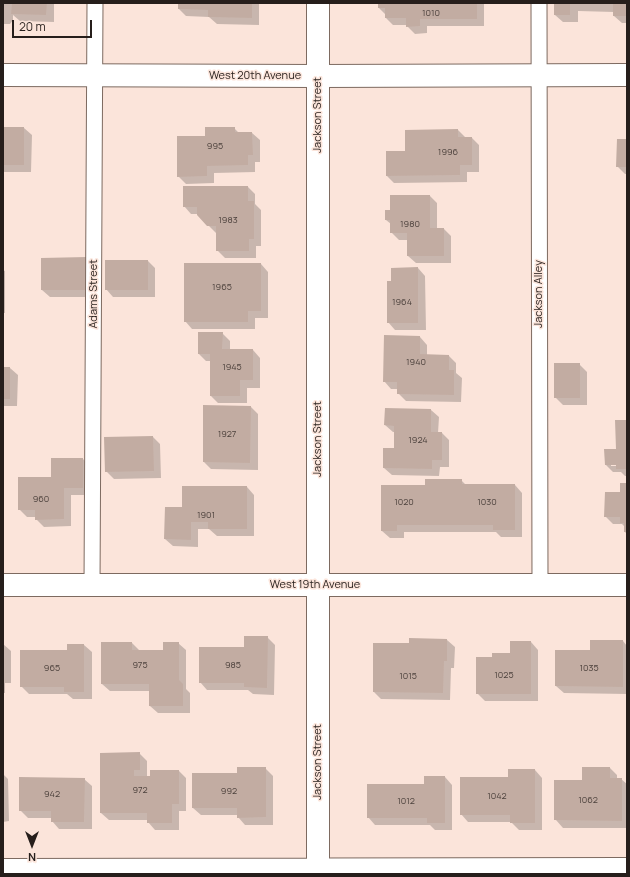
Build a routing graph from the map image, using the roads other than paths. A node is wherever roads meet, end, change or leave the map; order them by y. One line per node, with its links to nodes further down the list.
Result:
1 (95, 3): 5 (lane, Adams Street)
2 (318, 3): 8 (street, Jackson Street)
3 (538, 3): 6 (lane, Jackson Alley)
4 (3, 74): 5 (street, West 20th Avenue)
5 (95, 75): 8 (street, West 20th Avenue); 10 (lane, Adams Street)
6 (538, 75): 7 (street, West 20th Avenue); 8 (street, West 20th Avenue); 12 (lane, Jackson Alley)
7 (627, 75)
8 (318, 76): 11 (street, Jackson Street)
9 (3, 585): 10 (street, West 19th Avenue)
10 (92, 585): 11 (street, West 19th Avenue)
11 (318, 585): 12 (street, West 19th Avenue); 16 (street, Jackson Street)
12 (540, 585): 13 (street, West 19th Avenue)
13 (627, 585)
14 (627, 869): 16 (street)
15 (3, 870): 16 (street)
16 (318, 872)

